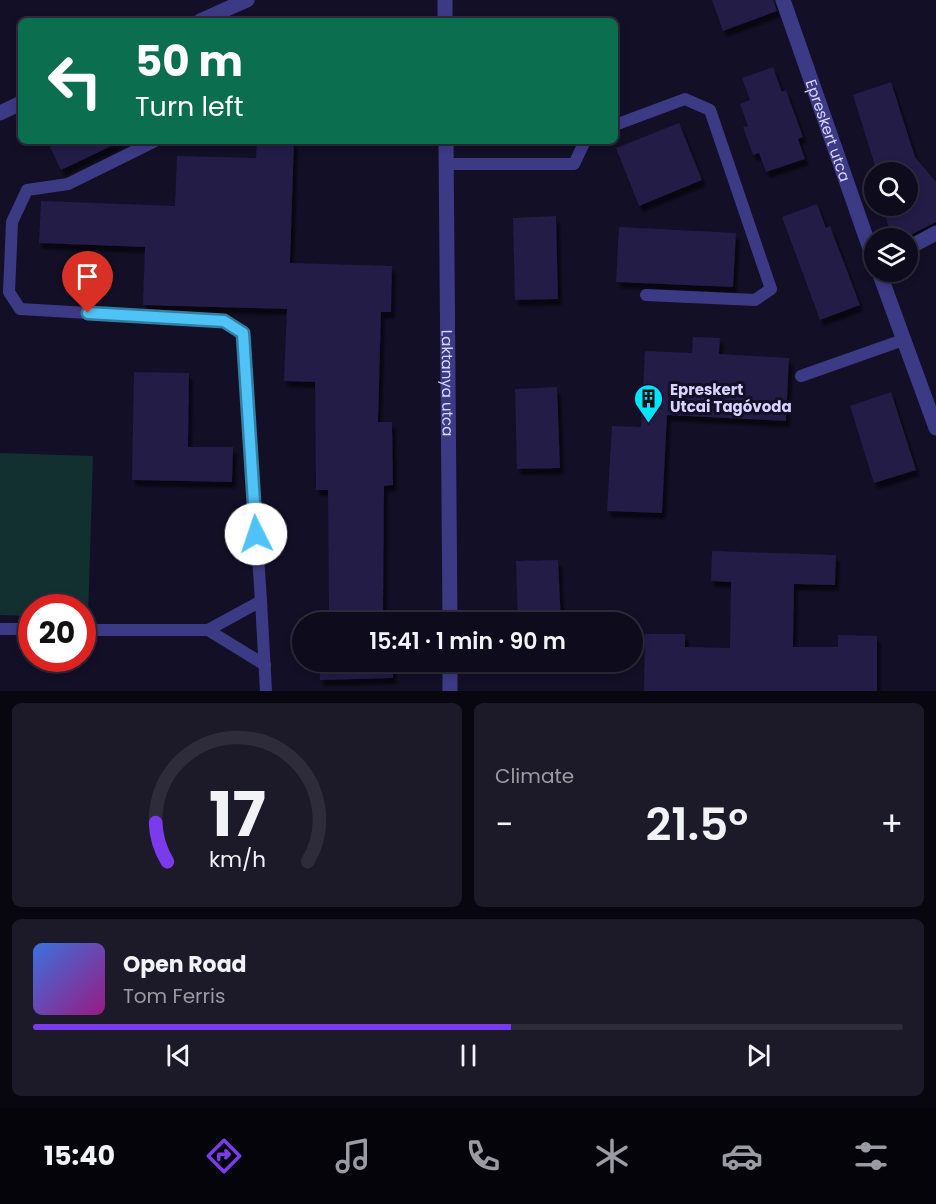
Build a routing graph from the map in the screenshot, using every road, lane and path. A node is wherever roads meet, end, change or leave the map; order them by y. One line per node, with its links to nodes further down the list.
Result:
1 (247, 0): 4 (street)
2 (445, 0): 5 (street)
3 (783, 0): 13 (street, Epreskert utca)
4 (207, 18)
5 (445, 18)
6 (18, 104): 7 (street)
7 (0, 113)
8 (618, 124): 17 (lane)
9 (149, 144): 21 (lane)
10 (446, 144): 12 (street, Laktanya utca)
11 (584, 144): 12 (lane)
12 (446, 164): 22 (street, Laktanya utca)
13 (864, 231)
14 (936, 232): 15 (street)
15 (918, 242)
16 (883, 282): 18 (street)
17 (646, 295)
18 (903, 340): 19 (lane); 20 (street)
19 (801, 376)
20 (936, 428)
21 (261, 601): 26 (lane); 27 (lane)
22 (450, 612)
23 (0, 629): 24 (lane)
24 (18, 630)
25 (96, 630): 26 (lane)
26 (208, 630): 27 (lane)
27 (265, 665): 29 (lane)
28 (450, 672): 30 (street)
29 (266, 691)
30 (450, 691)

